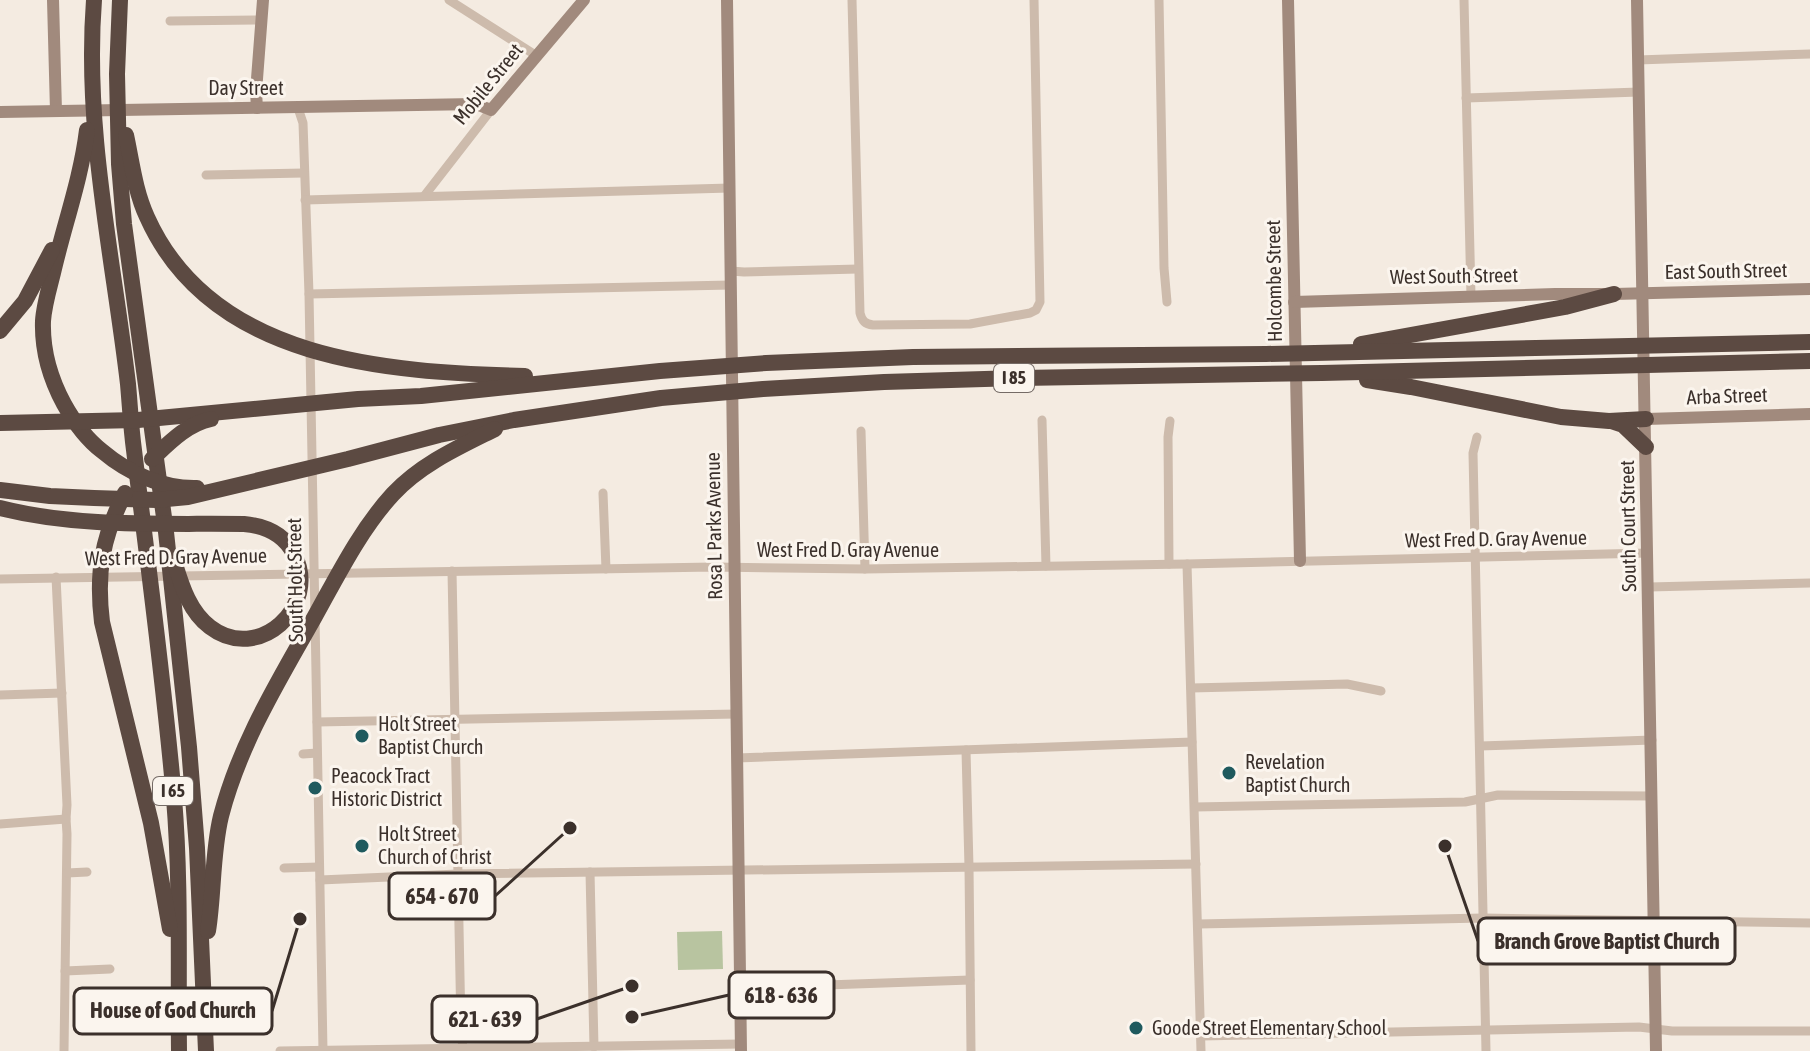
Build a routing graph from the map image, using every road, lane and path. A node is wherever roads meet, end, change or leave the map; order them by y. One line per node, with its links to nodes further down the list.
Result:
1 (53, 0): 24 (street)
2 (94, 0): 27 (highway)
3 (120, 0): 26 (highway, I 65)
4 (263, 0): 14 (street)
5 (449, 0): 17 (street)
6 (584, 0): 17 (street, Mobile Street)
7 (727, 0): 30 (street, Rosa L Parks Avenue)
8 (852, 0): 34 (street)
9 (1034, 0): 34 (street)
10 (1159, 0): 42 (street)
11 (1288, 0): 43 (street, Holcombe Street)
12 (1464, 0): 20 (street)
13 (1637, 0): 18 (street, South Court Street)
14 (261, 20): 15 (street); 21 (street)
15 (170, 21)
16 (1810, 54): 18 (street)
17 (537, 56): 23 (street, Mobile Street)
18 (1638, 60): 19 (street, South Court Street)
19 (1639, 92): 20 (street); 38 (street, South Court Street)
20 (1466, 98): 41 (street)
21 (257, 108): 22 (street, Day Street); 24 (street, Day Street)
22 (298, 108): 23 (street, Day Street); 28 (street, South Holt Street)
23 (491, 110): 31 (street, Mobile Street)
24 (56, 111): 25 (street, Day Street)
25 (0, 112)
26 (123, 145): 49 (highway); 65 (highway, I 65)
27 (90, 149): 33 (highway); 117 (highway, I 65)
28 (304, 173): 29 (street); 32 (street, South Holt Street)
29 (206, 175)
30 (730, 188): 31 (street); 35 (street, Rosa L Parks Avenue)
31 (425, 195): 32 (street)
32 (305, 200): 39 (street, South Holt Street)
33 (63, 231): 44 (highway); 61 (highway)
34 (858, 269): 35 (street)
35 (731, 271): 36 (street, Rosa L Parks Avenue)
36 (731, 285): 39 (street); 72 (street, Rosa L Parks Avenue)
37 (1810, 289): 38 (street, East South Street)
38 (1643, 293): 40 (street, East South Street); 52 (street, South Court Street)
39 (309, 294): 76 (street, South Holt Street)
40 (1614, 294): 41 (street, West South Street); 46 (highway)
41 (1471, 296): 43 (street, West South Street)
42 (1167, 302)
43 (1294, 302): 68 (street, Holcombe Street)
44 (0, 331)
45 (1810, 342): 46 (highway, I 85)
46 (1321, 353): 49 (highway, I 85)
47 (1810, 361): 48 (highway, I 85)
48 (1322, 373): 53 (highway, I 85); 56 (highway)
49 (595, 377): 50 (highway, I 85)
50 (264, 408): 57 (highway); 117 (highway)
51 (1810, 414): 52 (street, Arba Street)
52 (1646, 419): 56 (highway); 60 (street, South Court Street)
53 (514, 420): 61 (highway, I 85); 114 (highway)
54 (1042, 420): 71 (street)
55 (1170, 421): 69 (street)
56 (1609, 421): 60 (highway)
57 (0, 423)
58 (861, 431): 74 (street)
59 (1477, 437): 67 (street)
60 (1646, 447): 66 (street, South Court Street)
61 (228, 487): 62 (highway)
62 (0, 490)
63 (603, 493): 73 (street)
64 (0, 508): 65 (highway)
65 (166, 532): 114 (highway, I 65)
66 (1648, 553): 67 (street, West Fred D. Gray Avenue); 80 (street, South Court Street)
67 (1476, 558): 68 (street, West Fred D. Gray Avenue); 90 (street)
68 (1300, 561): 70 (street, West Fred D. Gray Avenue)
69 (1169, 564): 70 (street, West Fred D. Gray Avenue); 71 (street, West Fred D. Gray Avenue)
70 (1187, 564): 81 (street)
71 (1046, 566): 74 (street, West Fred D. Gray Avenue)
72 (735, 568): 73 (street, West Fred D. Gray Avenue); 74 (street, West Fred D. Gray Avenue); 85 (street, Rosa L Parks Avenue)
73 (606, 569): 75 (street, West Fred D. Gray Avenue)
74 (865, 569)
75 (452, 571): 76 (street, West Fred D. Gray Avenue); 86 (street)
76 (315, 573): 77 (street, West Fred D. Gray Avenue); 87 (street, South Holt Street)
77 (56, 577): 78 (street, West Fred D. Gray Avenue); 83 (street)
78 (0, 579)
79 (1810, 583): 80 (street)
80 (1649, 587): 88 (street, South Court Street)
81 (1191, 688): 82 (street); 89 (street)
82 (1381, 691)
83 (62, 693): 84 (street); 98 (street)
84 (0, 695)
85 (737, 714): 86 (street); 94 (street, Rosa L Parks Avenue)
86 (455, 718): 87 (street); 108 (street)
87 (317, 722): 92 (street, South Holt Street)
88 (1652, 740): 90 (street); 95 (street, South Court Street)
89 (1192, 742): 91 (street); 97 (street)
90 (1480, 746): 96 (street)
91 (966, 750): 94 (street); 102 (street)
92 (317, 753): 93 (street); 101 (street, South Holt Street)
93 (303, 754)
94 (737, 758): 104 (street, Rosa L Parks Avenue)
95 (1652, 796): 96 (street); 111 (street, South Court Street)
96 (1481, 799): 97 (street); 110 (street)
97 (1195, 807): 100 (street)
98 (66, 819): 99 (street); 107 (street)
99 (0, 824)
100 (1196, 864): 102 (street); 113 (street)
101 (319, 867): 103 (street); 109 (street, South Holt Street)
102 (969, 867): 104 (street); 118 (street)
103 (284, 868)
104 (739, 870): 106 (street); 119 (street, Rosa L Parks Avenue)
105 (87, 872): 107 (street)
106 (590, 872): 108 (street); 124 (street)
107 (67, 873): 116 (street)
108 (458, 874): 109 (street); 126 (street)
109 (320, 880): 133 (street, South Holt Street)
110 (1483, 918): 111 (street); 113 (street); 121 (street)
111 (1654, 920): 112 (street); 120 (street, South Court Street)
112 (1810, 923)
113 (1198, 924): 123 (street)
114 (201, 968): 131 (highway, I 65)
115 (110, 969): 116 (street)
116 (65, 971): 129 (street)
117 (179, 974): 130 (highway, I 65)
118 (970, 980): 119 (street); 134 (street)
119 (741, 988): 125 (street, Rosa L Parks Avenue)
120 (1656, 1029): 121 (street); 122 (street); 137 (street, South Court Street)
121 (1485, 1031): 123 (street); 136 (street)
122 (1810, 1031)
123 (1201, 1036): 135 (street)
124 (594, 1047): 125 (street); 127 (street)
125 (741, 1048)
126 (463, 1049): 127 (street); 128 (street)
127 (529, 1049)
128 (421, 1050): 133 (street)
129 (64, 1051)
130 (179, 1051)
131 (206, 1051)
132 (280, 1051): 133 (street)
133 (323, 1051)
134 (971, 1051)
135 (1201, 1051)
136 (1486, 1051)
137 (1656, 1051)

